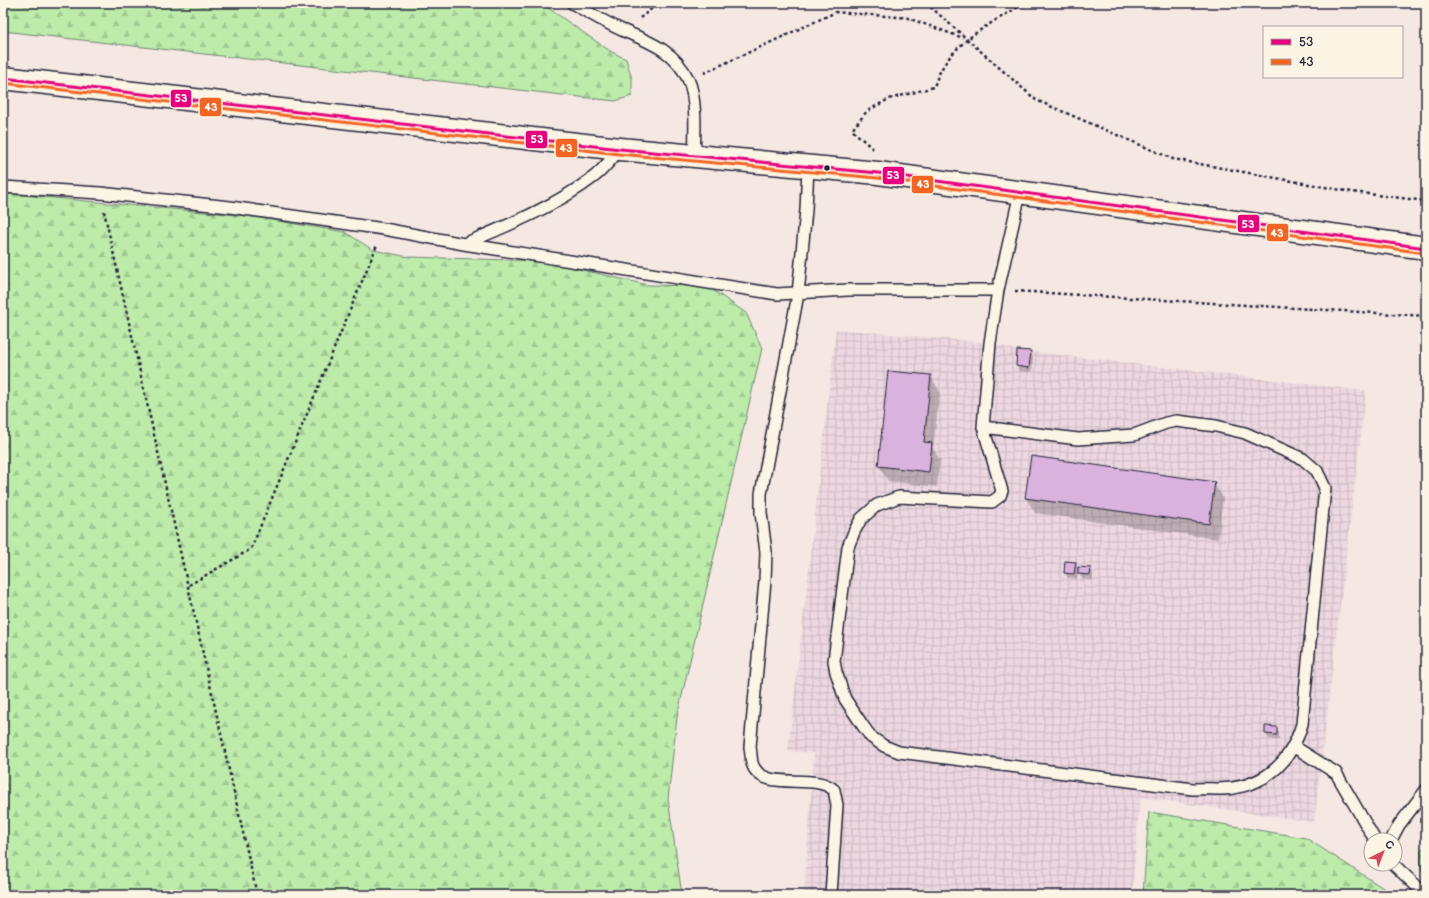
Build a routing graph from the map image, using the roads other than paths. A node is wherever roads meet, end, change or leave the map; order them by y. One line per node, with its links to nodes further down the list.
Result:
1 (572, 3): 4 (lane)
2 (3, 78): 3 (main road)
3 (620, 149): 4 (main road); 8 (lane)
4 (694, 155): 5 (main road)
5 (808, 166): 7 (main road); 11 (lane)
6 (3, 187): 8 (lane)
7 (1020, 193): 9 (main road); 10 (lane)
8 (464, 244): 11 (lane)
9 (1426, 248)
10 (998, 290): 11 (lane); 12 (lane)
11 (798, 294): 18 (lane)
12 (983, 427): 13 (lane); 13 (lane)
13 (1293, 746): 15 (lane)
14 (1426, 790): 16 (lane)
15 (1369, 832)
16 (1395, 832)
17 (1402, 872): 19 (lane)
18 (831, 895)
19 (1426, 895)

